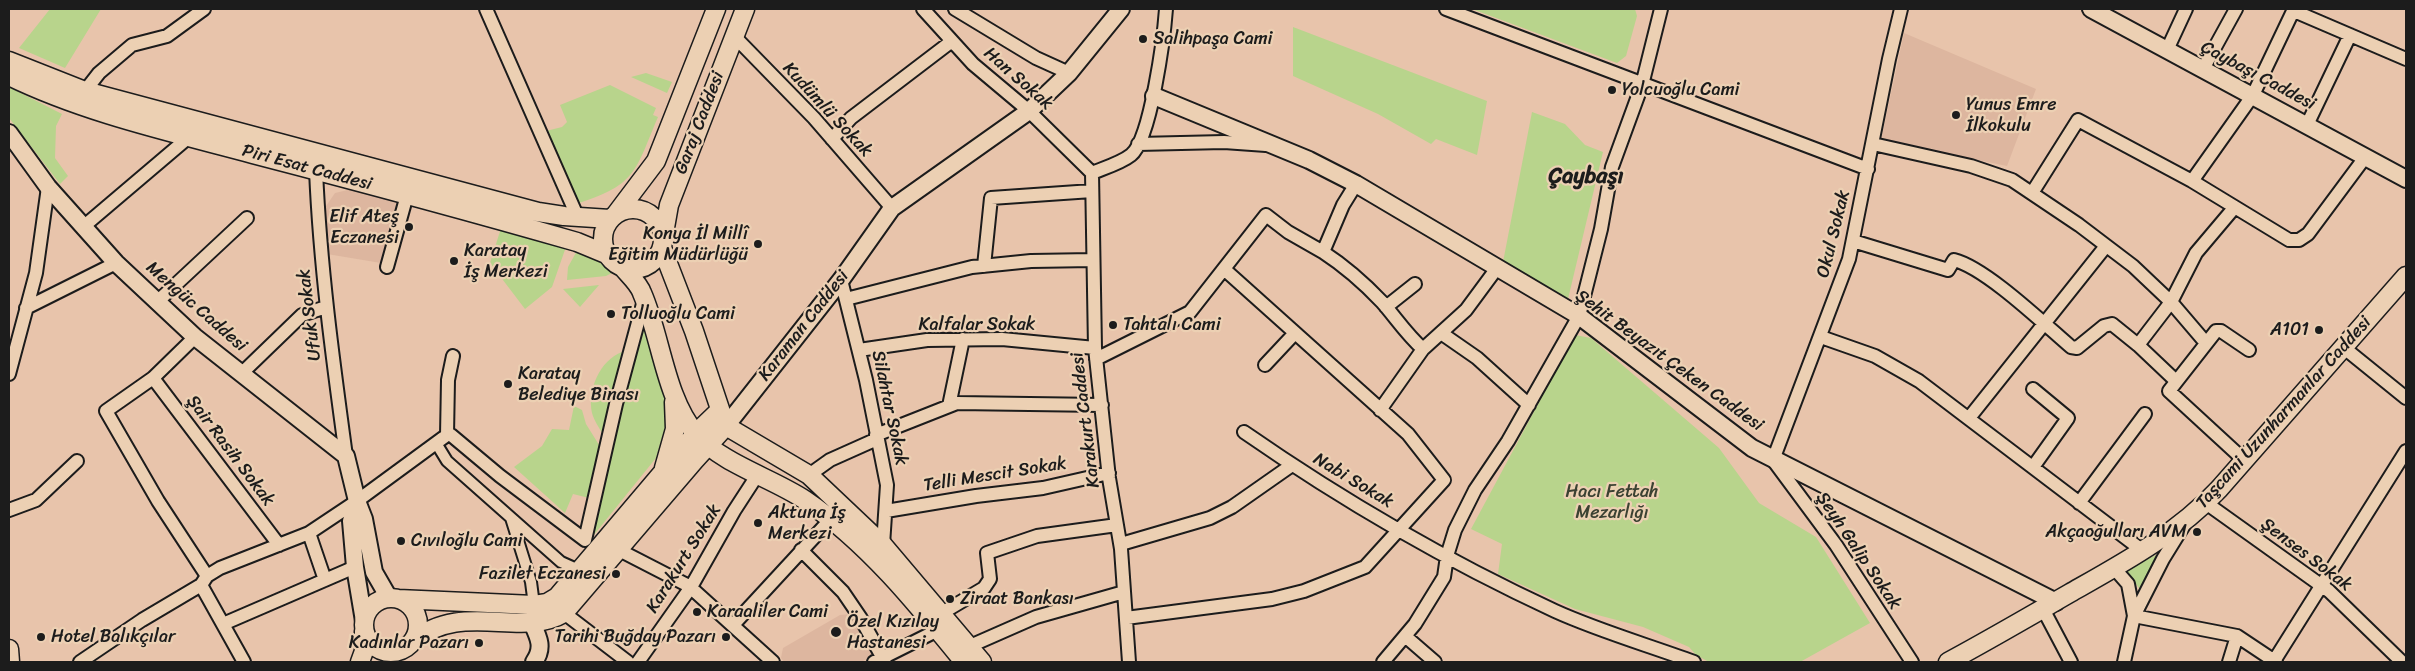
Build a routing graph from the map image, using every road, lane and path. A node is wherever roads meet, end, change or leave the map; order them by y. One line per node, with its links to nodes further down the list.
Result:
1 (204, 9): 26 (street)
2 (486, 9): 52 (street)
3 (716, 9): 50 (main road, Garaj Caddesi)
4 (745, 9): 17 (main road, Garaj Caddesi)
5 (923, 9): 18 (street, Han Sokak)
6 (955, 9): 23 (street)
7 (1121, 9): 23 (street, Karaman Caddesi)
8 (1166, 9): 27 (street)
9 (1446, 9): 25 (street)
10 (1662, 9): 25 (street)
11 (1901, 9): 35 (street, Okul Sokak)
12 (2091, 9): 19 (street, Çaybaşı Caddesi)
13 (2186, 9): 19 (street)
14 (2236, 9): 22 (street)
15 (2294, 10): 16 (street); 28 (street)
16 (2350, 35): 20 (street); 30 (street)
17 (734, 36): 33 (street, Kudümlü Sokak); 55 (main road, Garaj Caddesi)
18 (952, 41): 29 (street, Han Sokak); 33 (street)
19 (2167, 50): 22 (street, Çaybaşı Caddesi)
20 (2406, 59)
21 (9, 61): 26 (main road, Piri Esat Caddesi)
22 (2203, 70): 28 (street, Çaybaşı Caddesi)
23 (1069, 73): 29 (street, Karaman Caddesi)
24 (9, 76): 32 (main road, Piri Esat Caddesi)
25 (1642, 85): 38 (street); 76 (street)
26 (85, 91): 52 (main road, Piri Esat Caddesi)
27 (1154, 96): 34 (street); 36 (street, Şehit Beyazıt Çeken Caddesi)
28 (2253, 96): 30 (street, Çaybaşı Caddesi); 42 (street)
29 (1029, 111): 40 (street, Han Sokak); 48 (street, Karaman Caddesi)
30 (2308, 125): 37 (street, Çaybaşı Caddesi)
31 (9, 133): 44 (street, Mengüc Caddesi)
32 (190, 137): 39 (main road, Piri Esat Caddesi); 53 (street)
33 (832, 139): 48 (street, Kudümlü Sokak)
34 (1138, 144): 36 (street); 40 (street)
35 (1873, 144): 38 (street, Okul Sokak); 46 (street)
36 (1276, 146): 43 (street, Şehit Beyazıt Çeken Caddesi)
37 (2366, 156): 41 (street, Çaybaşı Caddesi); 49 (street)
38 (1868, 169): 54 (street, Okul Sokak)
39 (316, 170): 47 (main road, Piri Esat Caddesi); 73 (street, Ufuk Sokak)
40 (1092, 173): 45 (street, Karakurt Caddesi)
41 (2406, 179)
42 (2192, 181): 46 (street); 49 (street)
43 (1356, 184): 57 (street); 63 (street, Şehit Beyazıt Çeken Caddesi)
44 (48, 187): 53 (street, Mengüc Caddesi); 75 (street)
45 (1092, 191): 59 (street, Karakurt Caddesi); 61 (street)
46 (2032, 193): 56 (street)
47 (407, 195): 58 (main road, Piri Esat Caddesi); 62 (street)
48 (892, 208): 67 (street, Karaman Caddesi)
49 (2234, 208): 72 (street)
50 (613, 216): 52 (main road, Piri Esat Caddesi); 55 (main road); 58 (main road)
51 (247, 218): 71 (street)
52 (578, 218)
53 (83, 227): 60 (street, Mengüc Caddesi)
54 (1853, 241): 77 (street); 81 (street, Okul Sokak)
55 (662, 244): 64 (main road); 104 (main road)
56 (2106, 246): 72 (street); 77 (street)
57 (1323, 252): 65 (street); 74 (street)
58 (606, 254): 64 (main road)
59 (1093, 260): 61 (street); 89 (street, Karakurt Caddesi)
60 (116, 263): 71 (street, Mengüc Caddesi); 75 (street)
61 (984, 266): 69 (street)
62 (387, 267)
63 (1497, 268): 76 (street, Şehit Beyazıt Çeken Caddesi); 79 (street)
64 (624, 269): 70 (main road)
65 (1224, 269): 78 (street); 89 (street)
66 (2406, 276): 85 (main road, Taşcami Uzunharmanlar Caddesi)
67 (841, 280): 69 (street, Silahtar Sokak); 104 (street, Karaman Caddesi)
68 (1415, 284): 74 (street)
69 (846, 299): 87 (street, Silahtar Sokak)
70 (644, 300): 97 (main road); 107 (street)
71 (157, 302): 80 (street, Mengüc Caddesi)
72 (2171, 302): 83 (street); 84 (street)
73 (326, 307): 92 (street); 112 (street, Ufuk Sokak)
74 (1386, 307): 86 (street)
75 (26, 308): 93 (street)
76 (1579, 316): 99 (street); 114 (street, Şehit Beyazıt Çeken Caddesi)
77 (2043, 323): 84 (street); 105 (street)
78 (1295, 333): 91 (street); 102 (street)
79 (1441, 333): 86 (street); 99 (street)
80 (195, 337): 92 (street, Mengüc Caddesi); 94 (street)
81 (1821, 337): 105 (street); 114 (street, Okul Sokak)
82 (963, 340): 87 (street, Kalfalar Sokak); 89 (street, Kalfalar Sokak); 100 (street)
83 (2206, 343): 88 (street); 95 (street)
84 (2138, 345): 95 (street)
85 (2343, 347): 98 (street); 115 (main road, Taşcami Uzunharmanlar Caddesi)
86 (1423, 349): 102 (street)
87 (858, 350): 108 (street, Silahtar Sokak)
88 (2249, 350)
89 (1096, 353): 101 (street, Karakurt Caddesi)
90 (453, 356): 107 (street)
91 (1265, 364)
92 (242, 373): 112 (street, Mengüc Caddesi)
93 (9, 374)
94 (153, 378): 134 (street, Şair Rasih Sokak); 144 (street)
95 (2176, 381): 115 (street)
96 (2033, 389): 117 (street)
97 (674, 390): 109 (main road); 119 (main road)
98 (2406, 398)
99 (1529, 405): 139 (street)
100 (949, 406): 101 (street); 108 (street)
101 (1102, 406): 118 (street, Karakurt Caddesi)
102 (1380, 410): 131 (street)
103 (2145, 414): 123 (street)
104 (723, 418): 109 (main road, Karaman Caddesi); 121 (main road)
105 (1969, 418): 117 (street)
106 (1244, 432): 116 (street, Nabi Sokak)
107 (446, 435): 110 (street)
108 (877, 437): 121 (street); 126 (street, Silahtar Sokak)
109 (702, 439): 119 (main road, Karaman Caddesi); 120 (main road); 136 (main road, Karaman Caddesi)
110 (436, 443): 122 (street); 127 (street)
111 (2406, 451): 145 (street)
112 (346, 456): 122 (street)
113 (77, 460): 125 (street)
114 (1773, 460): 150 (street, Şehit Beyazıt Çeken Caddesi); 178 (street, Şeyh Galip Sokak)
115 (2244, 460): 124 (main road, Taşcami Uzunharmanlar Caddesi)
116 (1292, 465): 131 (street, Nabi Sokak); 133 (street)
117 (2033, 467): 123 (street)
118 (1109, 473): 126 (street, Telli Mescit Sokak); 130 (street, Karakurt Caddesi)
119 (662, 474): 142 (main road, Karaman Caddesi)
120 (758, 474): 129 (main road); 146 (street, Karakurt Sokak)
121 (809, 475): 135 (main road)
122 (356, 501): 132 (street); 140 (street); 148 (street)
123 (2079, 503): 138 (street)
124 (2206, 503): 128 (main road, Taşcami Uzunharmanlar Caddesi); 145 (street, Şenses Sokak)
125 (9, 510)
126 (886, 511): 135 (street, Silahtar Sokak)
127 (510, 517): 142 (street); 149 (street)
128 (2188, 518): 138 (main road, Taşcami Uzunharmanlar Caddesi); 152 (street)
129 (830, 520): 137 (street); 154 (main road)
130 (1117, 525): 133 (street, Karakurt Caddesi); 154 (street)
131 (1398, 529): 139 (street, Nabi Sokak); 153 (street)
132 (309, 533): 134 (street); 143 (street)
133 (1121, 544): 147 (street, Karakurt Caddesi)
134 (279, 545): 144 (street)
135 (883, 545): 154 (main road)
136 (619, 550): 146 (street); 151 (main road, Karaman Caddesi)
137 (801, 550): 157 (street); 164 (street)
138 (2143, 551): 141 (main road, Taşcami Uzunharmanlar Caddesi)
139 (1447, 556): 159 (street); 163 (street, Nabi Sokak)
140 (354, 567): 143 (street); 158 (street)
141 (2114, 568): 150 (main road, Taşcami Uzunharmanlar Caddesi); 152 (street)
142 (581, 571): 149 (main road, Karaman Caddesi)
143 (325, 580): 156 (street)
144 (204, 581): 156 (street); 165 (street)
145 (2321, 584): 183 (street); 184 (street, Şenses Sokak)
146 (691, 587): 157 (street); 171 (street, Karakurt Sokak)
147 (1124, 592): 153 (street, Karakurt Caddesi); 162 (street)
148 (394, 598): 149 (main road); 158 (main road); 161 (main road)
149 (534, 605)
150 (2049, 605): 179 (main road, Taşcami Uzunharmanlar Caddesi); 180 (street)
151 (564, 613): 155 (main road, Karaman Caddesi); 170 (street)
152 (2134, 616): 160 (street); 181 (street)
153 (1126, 618): 174 (street, Karakurt Caddesi)
154 (940, 622): 162 (main road); 164 (street)
155 (532, 623): 161 (main road, Karaman Caddesi); 169 (street)
156 (223, 624): 166 (street)
157 (733, 625): 172 (street)
158 (364, 626): 161 (main road); 167 (main road)
159 (1405, 636): 175 (street); 176 (street)
160 (2237, 636): 182 (street); 183 (street)
161 (409, 645): 168 (main road, Karaman Caddesi)
162 (967, 654): 173 (main road)
163 (1669, 658): 177 (street, Nabi Sokak)
164 (880, 661)
165 (80, 662)
166 (244, 662)
167 (360, 662)
168 (391, 662)
169 (534, 662)
170 (628, 662)
171 (638, 662)
172 (773, 662)
173 (982, 662)
174 (1129, 662)
175 (1383, 662)
176 (1435, 662)
177 (1694, 662)
178 (1912, 662)
179 (1948, 662)
180 (2071, 662)
181 (2128, 662)
182 (2229, 662)
183 (2275, 662)
184 (2402, 662)

